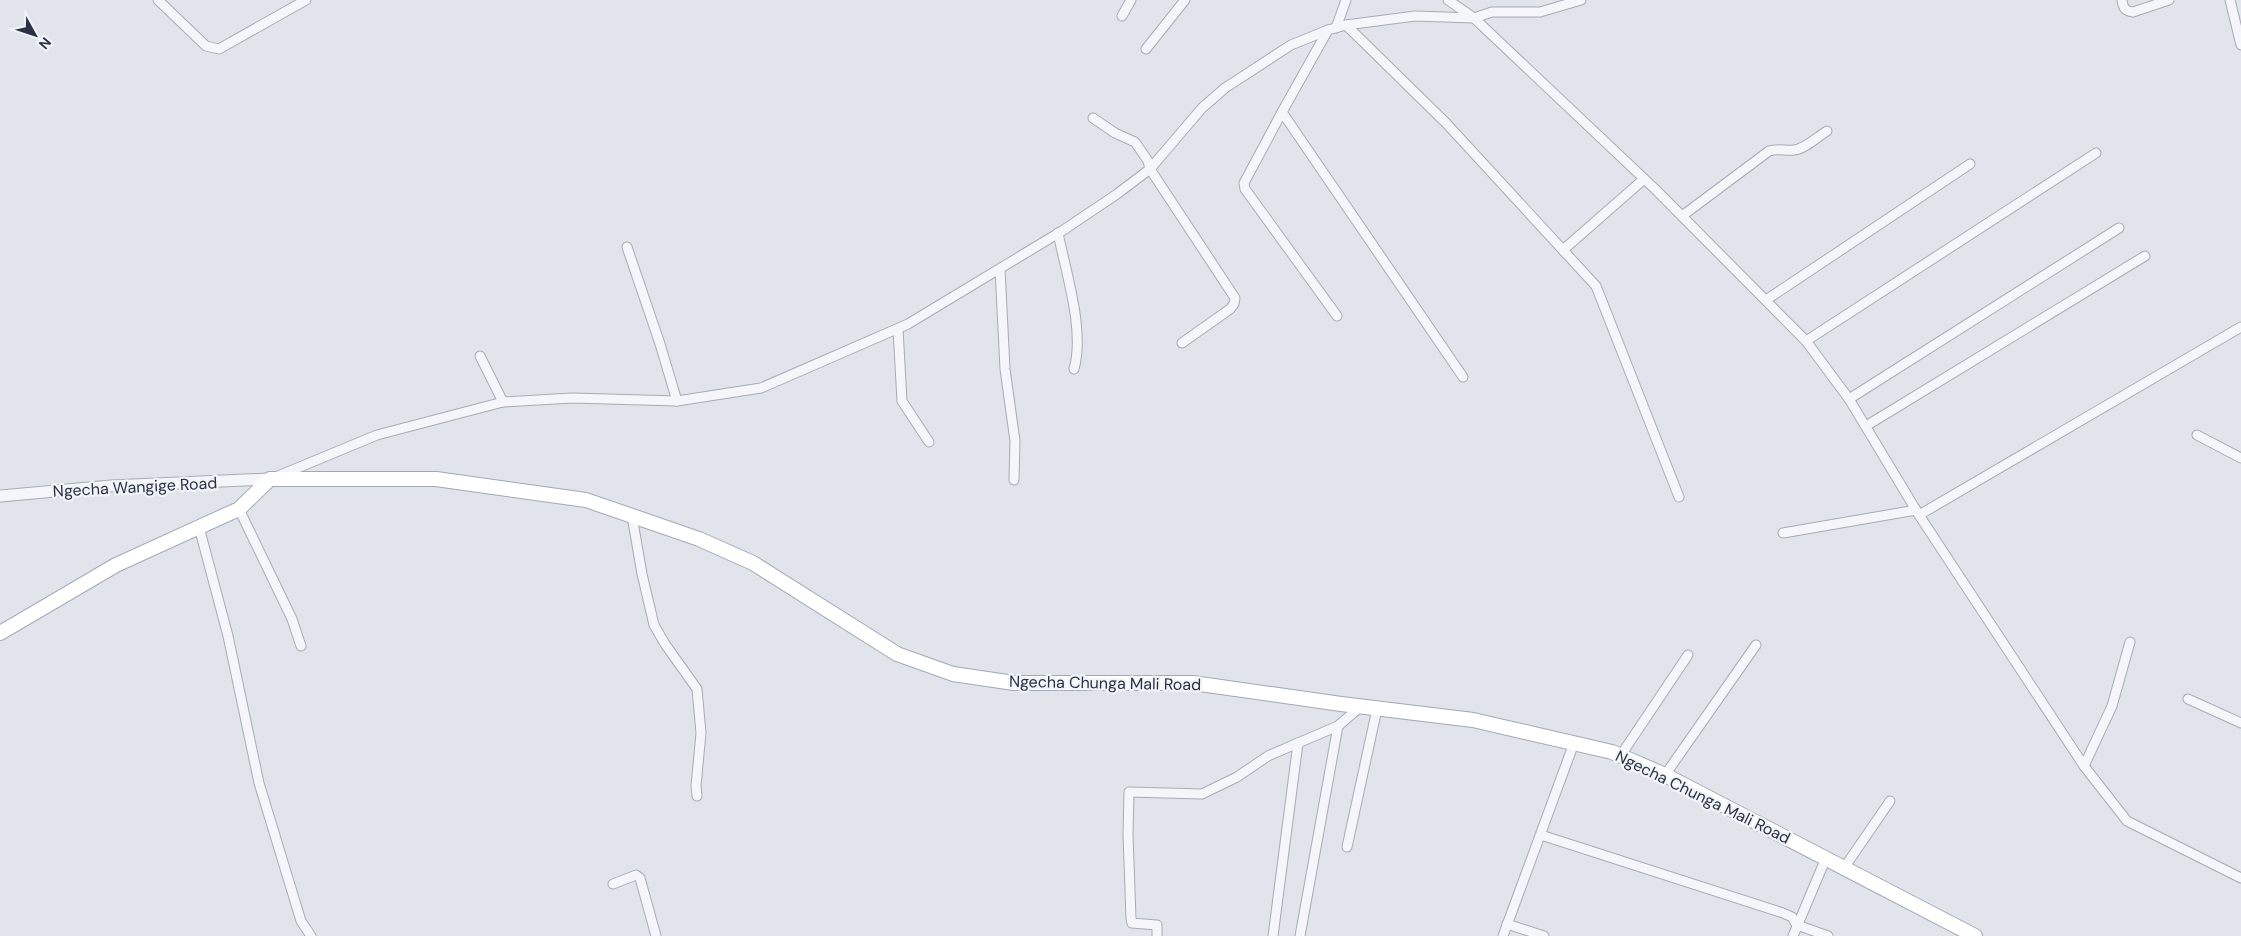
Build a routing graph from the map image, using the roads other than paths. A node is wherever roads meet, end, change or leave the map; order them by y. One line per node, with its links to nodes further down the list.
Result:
1 (158, 0): 2 (street)
2 (306, 0)
3 (1131, 0): 12 (street)
4 (1185, 0): 17 (street)
5 (1346, 0): 15 (street)
6 (1448, 0): 13 (street)
7 (1581, 0): 11 (street)
8 (2122, 0): 9 (street)
9 (2169, 0)
10 (2230, 0): 16 (street)
11 (1559, 3): 13 (street)
12 (1122, 16)
13 (1474, 18): 14 (street); 24 (street)
14 (1346, 25): 15 (street); 29 (street)
15 (1332, 29): 18 (street); 23 (street)
16 (2241, 45)
17 (1146, 49)
18 (1282, 112): 33 (street); 40 (street)
19 (1093, 118): 23 (street)
20 (1827, 131): 25 (street)
21 (2096, 154): 36 (street)
22 (1970, 164): 32 (street)
23 (1150, 169): 27 (street); 37 (street)
24 (1644, 179): 25 (street); 29 (street)
25 (1682, 216): 32 (street)
26 (2119, 228): 42 (street)
27 (1058, 233): 31 (street); 39 (street)
28 (627, 247): 41 (street)
29 (1563, 250): 51 (street)
30 (2146, 256): 44 (street)
31 (1000, 269): 35 (street); 49 (street)
32 (1766, 300): 36 (street)
33 (1337, 316)
34 (2241, 327): 53 (street)
35 (898, 329): 41 (street); 46 (street)
36 (1806, 341): 42 (street)
37 (1182, 343)
38 (480, 356): 43 (street)
39 (1074, 370)
40 (1463, 377)
41 (677, 400): 43 (street)
42 (1849, 400): 44 (street)
43 (503, 402): 48 (street)
44 (1866, 426): 53 (street)
45 (2197, 434): 47 (street)
46 (928, 442)
47 (2241, 458)
48 (270, 479): 50 (street, Ngecha Wangige Road); 52 (main road); 54 (main road, Ngecha Chunga Mali Road)
49 (1014, 480)
50 (0, 496)
51 (1679, 497)
52 (239, 508): 55 (main road); 60 (street)
53 (1918, 512): 56 (street); 70 (street)
54 (632, 516): 63 (main road, Ngecha Chunga Mali Road); 72 (street)
55 (199, 527): 57 (main road); 82 (street)
56 (1783, 533)
57 (0, 633)
58 (2130, 642): 70 (street)
59 (1756, 645): 71 (street)
60 (301, 646)
61 (1688, 655): 69 (street)
62 (2188, 699): 65 (street)
63 (1360, 707): 64 (main road, Ngecha Chunga Mali Road); 66 (street)
64 (1377, 709): 68 (main road, Ngecha Chunga Mali Road); 75 (street)
65 (2241, 723)
66 (1338, 726): 67 (street); 86 (street)
67 (1298, 743): 84 (street); 85 (street)
68 (1574, 743): 69 (main road, Ngecha Chunga Mali Road); 74 (street)
69 (1621, 755): 71 (main road, Ngecha Chunga Mali Road)
70 (2084, 766): 78 (street)
71 (1664, 775): 76 (main road, Ngecha Chunga Mali Road)
72 (697, 796)
73 (1890, 801): 77 (street)
74 (1541, 835): 80 (street); 81 (street)
75 (1347, 847)
76 (1826, 858): 77 (main road, Ngecha Chunga Mali Road); 81 (street)
77 (1844, 868): 91 (main road, Ngecha Chunga Mali Road)
78 (2241, 878)
79 (613, 884): 83 (street)
80 (1507, 924): 87 (street); 88 (street)
81 (1798, 925): 89 (street); 90 (street)
82 (311, 936)
83 (656, 936)
84 (1158, 936)
85 (1274, 936)
86 (1300, 936)
87 (1503, 936)
88 (1544, 936)
89 (1793, 936)
90 (1828, 936)
91 (1974, 936)

